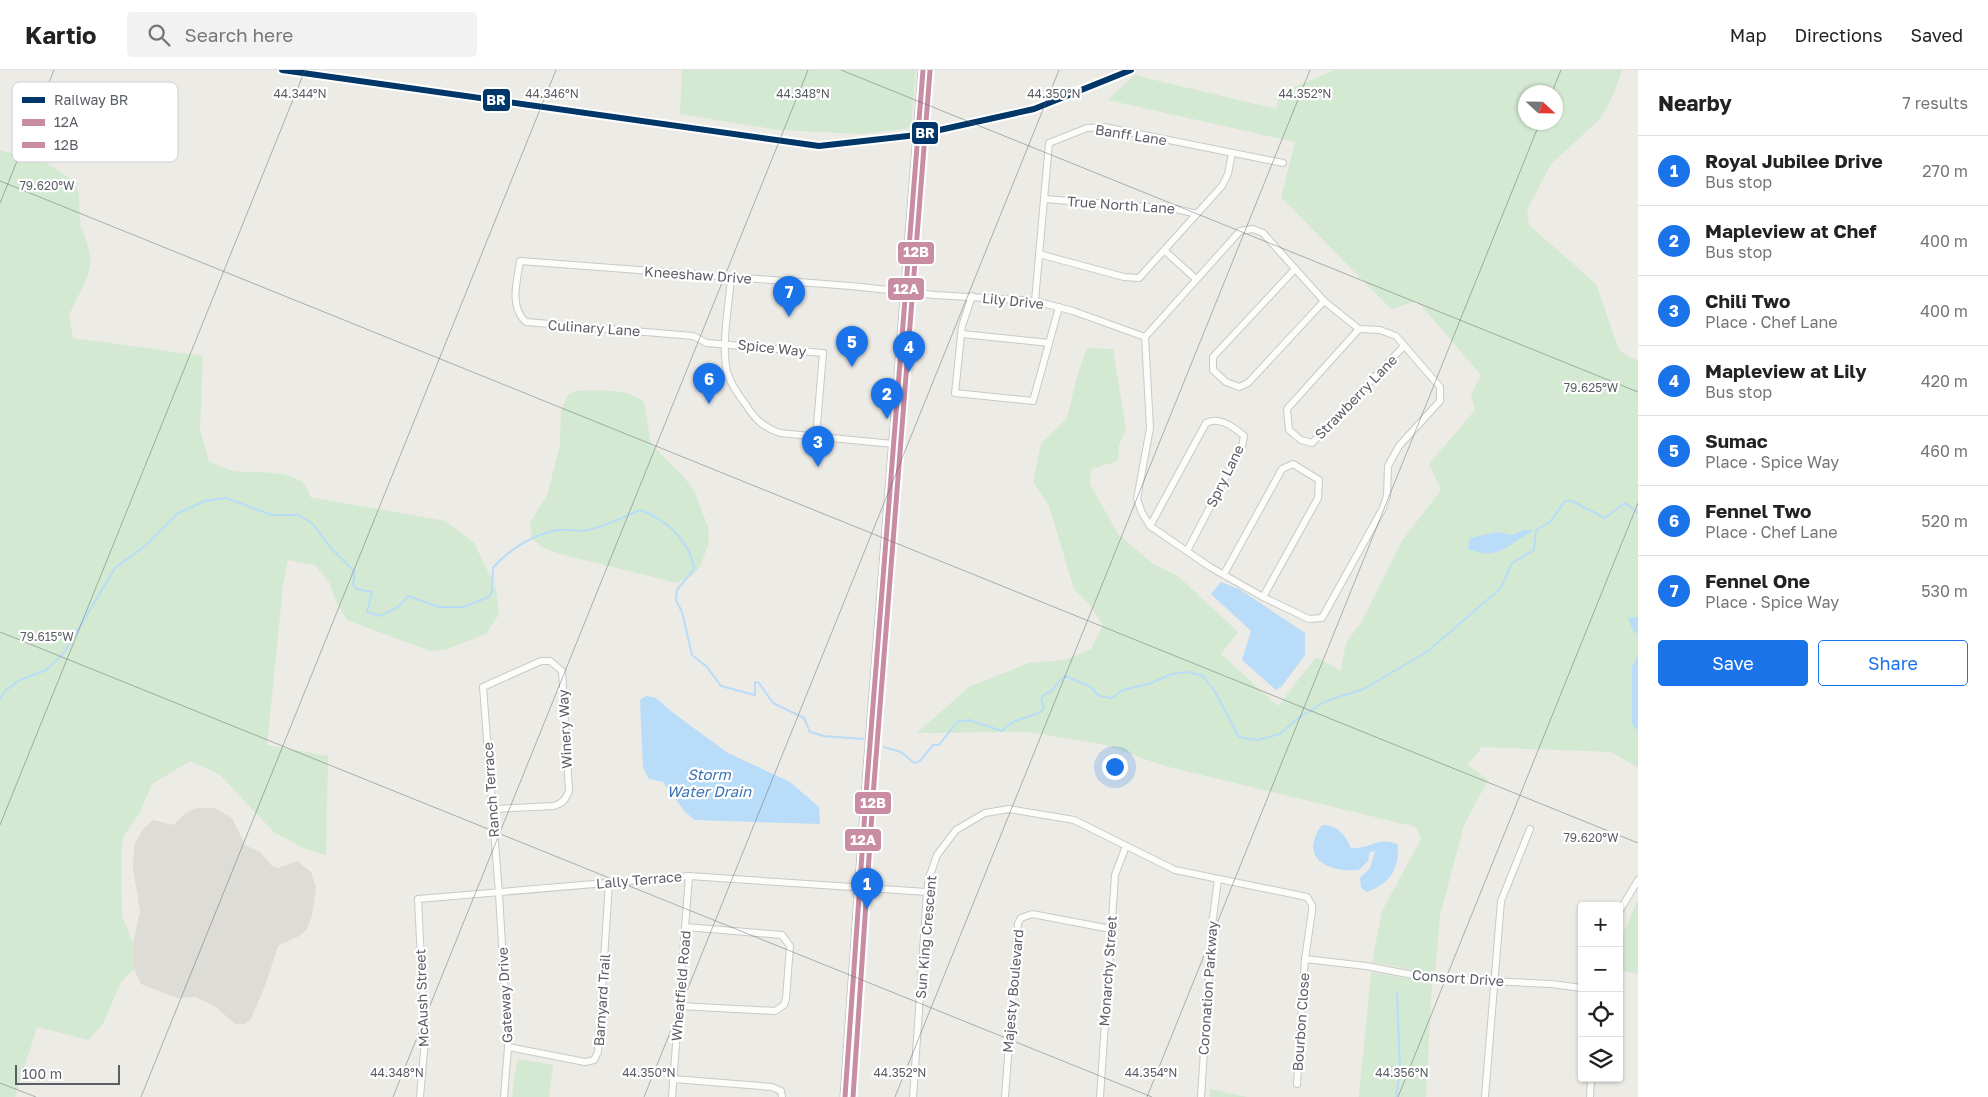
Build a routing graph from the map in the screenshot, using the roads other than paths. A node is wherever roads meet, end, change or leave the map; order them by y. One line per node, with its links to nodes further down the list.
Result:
1 (923, 70): 12 (main road)
2 (1232, 153): 3 (street, Banff Lane); 4 (street, Banff Lane); 5 (street)
3 (1283, 163)
4 (1044, 199): 5 (street, True North Lane); 7 (street, Banff Lane)
5 (1197, 214): 6 (street)
6 (1165, 251): 7 (street); 11 (street)
7 (1040, 254): 14 (street, Banff Lane)
8 (520, 261): 10 (street, Kneeshaw Drive); 20 (street, Culinary Lane)
9 (1295, 269): 11 (street); 15 (street); 15 (street)
10 (731, 278): 12 (street, Kneeshaw Drive); 20 (street)
11 (1196, 279): 19 (street)
12 (906, 291): 13 (street, Lily Drive); 24 (main road)
13 (972, 296): 14 (street, Lily Drive); 18 (street)
14 (1035, 301): 16 (street, Lily Drive)
15 (1324, 301): 17 (street)
16 (1060, 307): 19 (street, Lily Drive); 21 (street)
17 (1360, 328): 22 (street); 22 (street, Strawberry Lane)
18 (962, 334): 21 (street); 21 (street)
19 (1145, 336): 25 (street)
20 (726, 343): 23 (street); 23 (street, Spice Way)
21 (1050, 344)
22 (1404, 346): 28 (street)
23 (816, 438): 24 (street)
24 (893, 444): 37 (main road)
25 (1150, 526): 26 (street); 26 (street, Spry Lane)
26 (1187, 551): 27 (street)
27 (1224, 574): 28 (street); 28 (street)
28 (1262, 597)
29 (483, 687): 30 (street, Ranch Terrace); 30 (street, Winery Way)
30 (493, 809): 39 (street, Ranch Terrace)
31 (1530, 829): 45 (street)
32 (1126, 846): 34 (street, Sun King Crescent); 38 (street, Sun King Crescent); 43 (street, Monarchy Street)
33 (689, 876): 36 (street, Lally Terrace); 37 (street, Lally Terrace); 42 (street, Wheatfield Road)
34 (1218, 879): 44 (street, Sun King Crescent); 60 (street, Coronation Parkway)
35 (1638, 880): 41 (street)
36 (609, 882): 39 (street, Lally Terrace); 48 (street, Barnyard Trail)
37 (860, 886): 38 (street, Lally Terrace); 56 (main road)
38 (927, 892): 57 (street, Sun King Crescent)
39 (499, 894): 40 (street, Lally Terrace); 48 (street, Gateway Drive)
40 (418, 899): 52 (street, McAush Street)
41 (1623, 905)
42 (686, 927): 47 (street, Wheatfield Road); 47 (street)
43 (1111, 929): 58 (street, Majesty Boulevard); 59 (street, Monarchy Street)
44 (1305, 959): 45 (street, Consort Drive); 51 (street, Bourbon Close)
45 (1494, 981): 46 (street, Consort Drive); 61 (street)
46 (1578, 988)
47 (680, 1006): 49 (street, Wheatfield Road)
48 (508, 1047): 53 (street, Gateway Drive)
49 (673, 1079): 54 (street, Wheatfield Road); 55 (street)
50 (1591, 1082): 62 (street)
51 (1297, 1084)
52 (420, 1097)
53 (504, 1097)
54 (672, 1097)
55 (782, 1097)
56 (845, 1097)
57 (913, 1097)
58 (1005, 1097)
59 (1100, 1097)
60 (1201, 1097)
61 (1485, 1097)
62 (1590, 1097)

